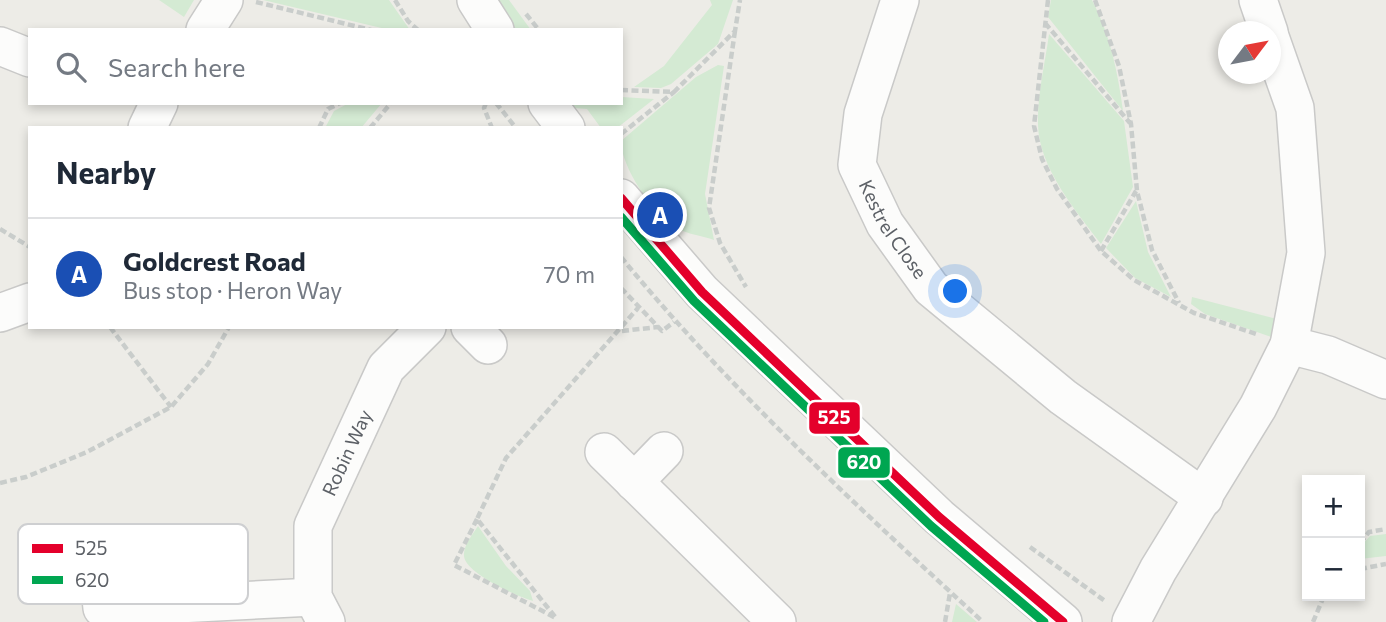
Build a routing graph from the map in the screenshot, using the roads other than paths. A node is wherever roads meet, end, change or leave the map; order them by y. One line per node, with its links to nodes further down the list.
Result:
1 (224, 0): 6 (street)
2 (475, 0): 7 (street)
3 (900, 0): 22 (street, Kestrel Close)
4 (1258, 0): 5 (street)
5 (1265, 21)
6 (206, 28)
7 (494, 28)
8 (0, 46): 9 (street)
9 (28, 57)
10 (1281, 68): 17 (street)
11 (549, 105): 12 (street)
12 (564, 126)
13 (623, 200): 27 (street)
14 (28, 303): 15 (street)
15 (0, 313)
16 (425, 329): 23 (street, Robin Way)
17 (1289, 345): 18 (street); 22 (street)
18 (1386, 380)
19 (604, 452): 21 (street)
20 (664, 452): 21 (street)
21 (634, 482): 26 (street)
22 (1204, 498): 24 (street)
23 (319, 610): 25 (street, Robin Way)
24 (1122, 614)
25 (102, 615)
26 (771, 620)
27 (1063, 622)

